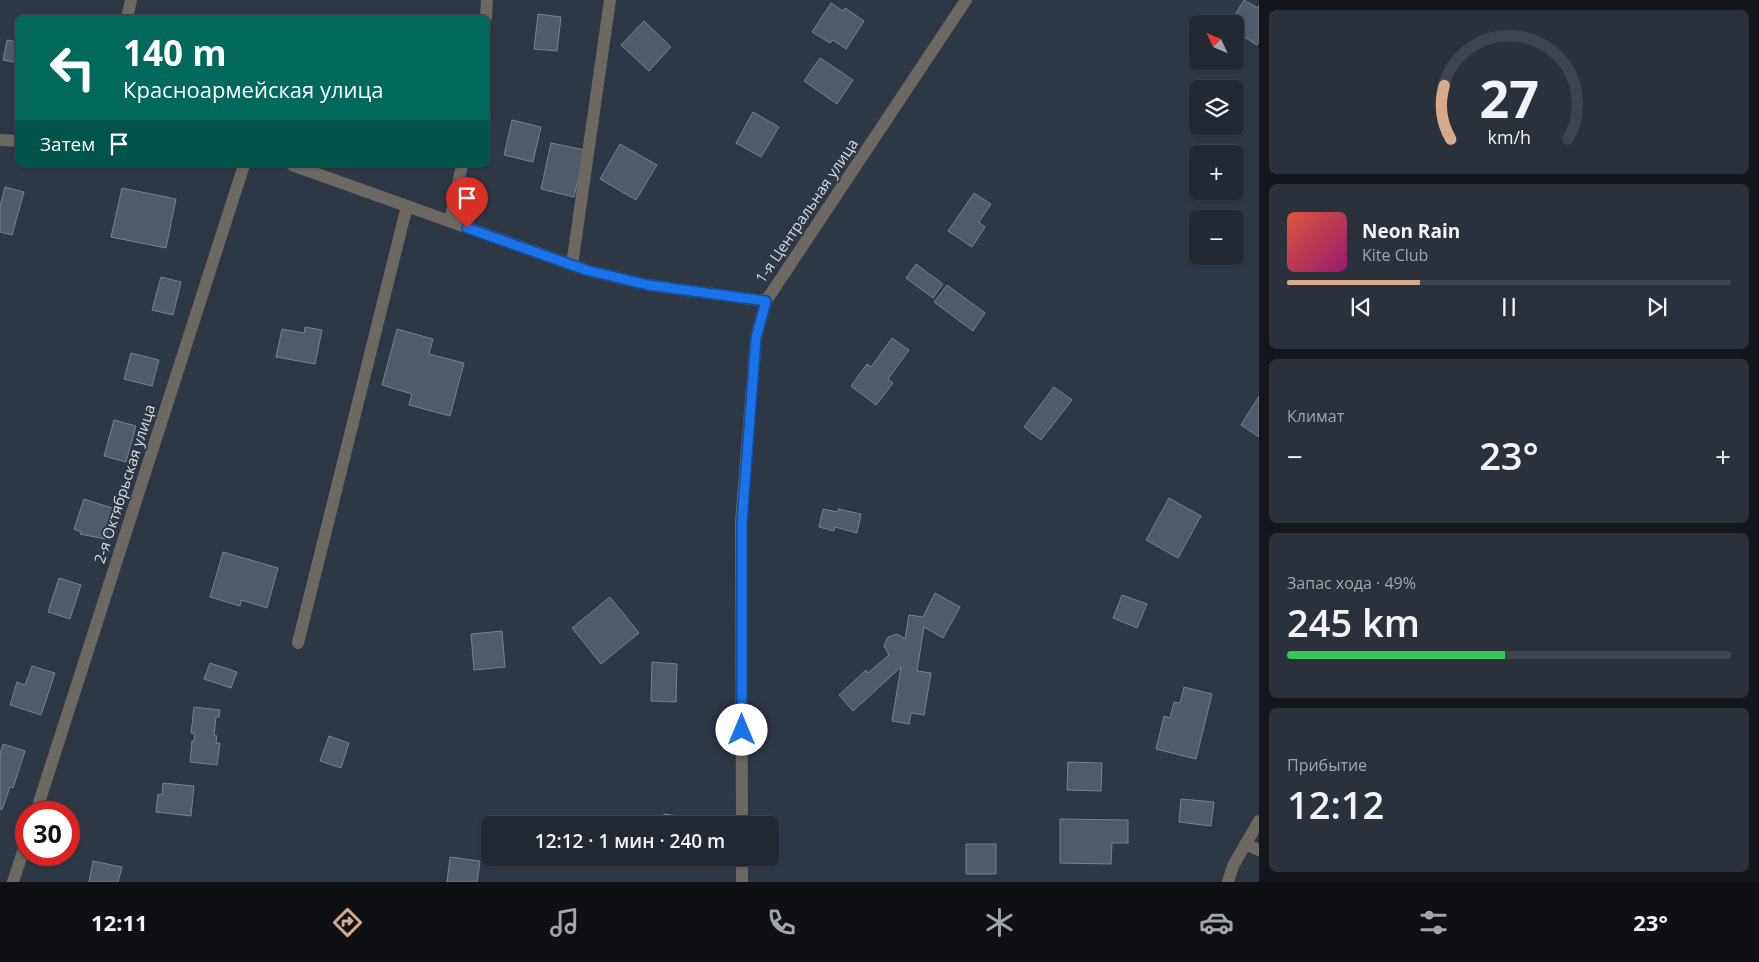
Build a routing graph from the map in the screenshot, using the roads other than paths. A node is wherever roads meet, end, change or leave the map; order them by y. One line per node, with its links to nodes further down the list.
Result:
1 (131, 0): 5 (street)
2 (487, 0): 6 (street)
3 (610, 0): 14 (street)
4 (966, 0): 15 (street, 1-я Центральная улица)
5 (128, 15)
6 (486, 15)
7 (0, 140): 8 (street)
8 (15, 141)
9 (243, 167): 17 (street, 2-я Октябрьская улица)
10 (298, 167): 12 (street)
11 (462, 167): 13 (street)
12 (407, 206): 13 (street); 16 (street)
13 (450, 221): 14 (street)
14 (572, 265): 15 (street)
15 (766, 301): 18 (street, 1-я Центральная улица)
16 (298, 643)
17 (40, 801)
18 (742, 816)
19 (1259, 820): 20 (street)
20 (1245, 844): 21 (street); 26 (street)
21 (1259, 850)
22 (18, 866): 24 (street)
23 (742, 866): 25 (street)
24 (13, 882)
25 (742, 882)
26 (1228, 882)

